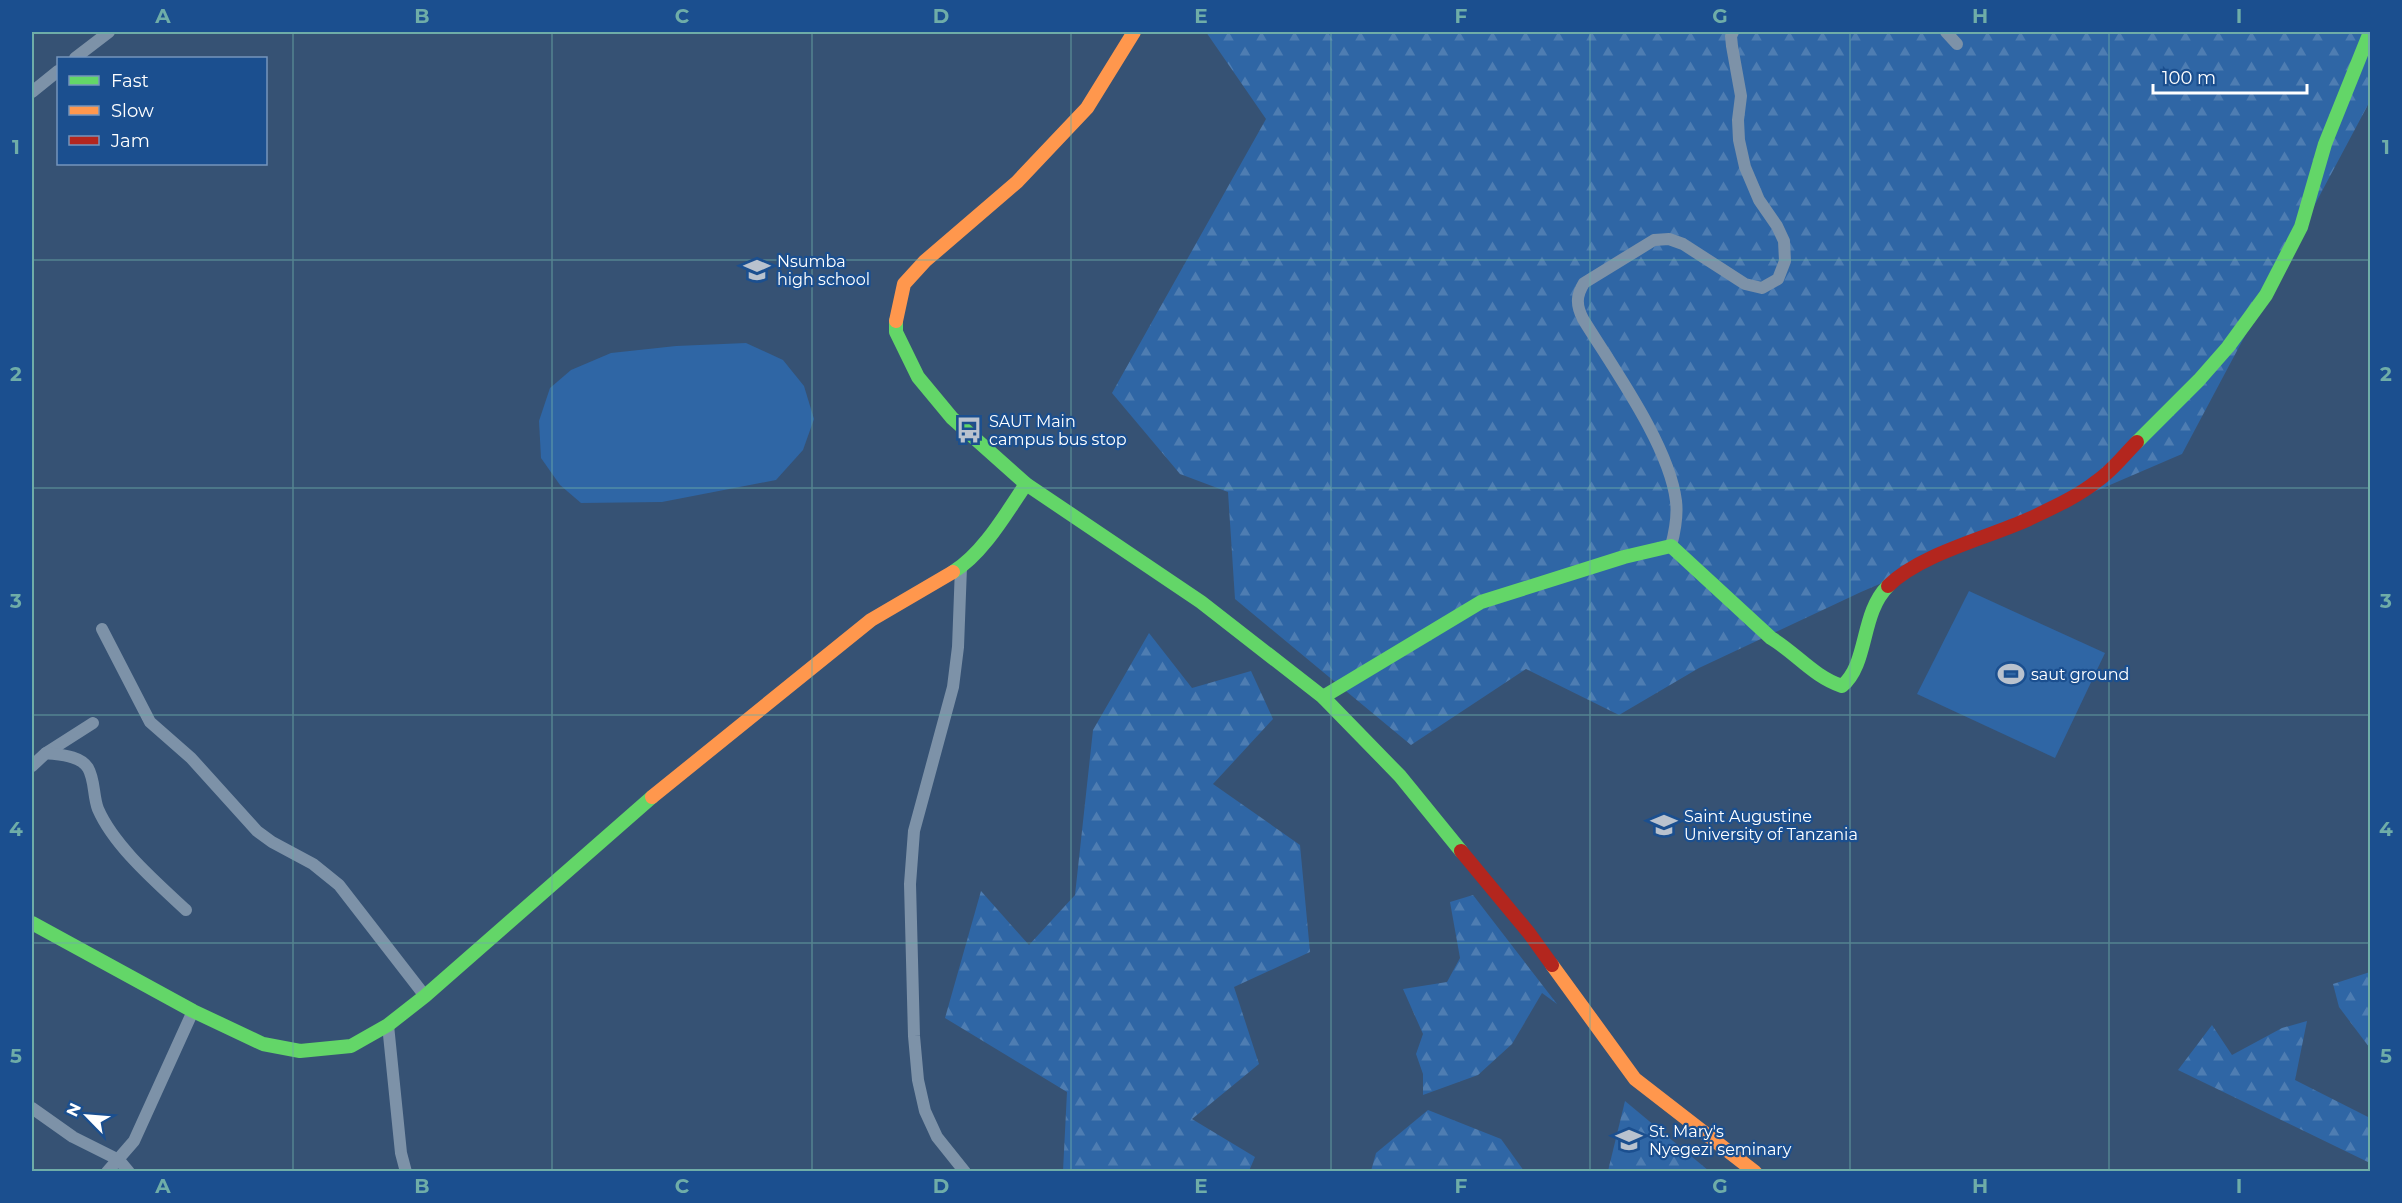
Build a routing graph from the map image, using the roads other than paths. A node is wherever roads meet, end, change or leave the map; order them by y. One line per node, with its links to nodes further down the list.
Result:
1 (110, 32): 7 (street)
2 (1134, 32): 10 (street)
3 (1733, 32): 11 (street)
4 (1946, 32): 6 (street)
5 (2370, 32): 11 (street)
6 (1957, 44)
7 (76, 57)
8 (57, 72): 9 (street)
9 (32, 92)
10 (1026, 484): 12 (street); 14 (street)
11 (1671, 546): 14 (street)
12 (961, 567): 20 (street); 28 (street)
13 (102, 629): 20 (street)
14 (1323, 697): 29 (street)
15 (93, 723): 16 (street)
16 (46, 753): 17 (street); 18 (street)
17 (32, 766)
18 (186, 910)
19 (32, 922): 21 (street)
20 (424, 996): 22 (street)
21 (193, 1011): 22 (street); 24 (street)
22 (388, 1025): 27 (street)
23 (32, 1108): 24 (street)
24 (119, 1160): 25 (street); 26 (street)
25 (107, 1172)
26 (129, 1172)
27 (406, 1172)
28 (965, 1172)
29 (1755, 1172)

